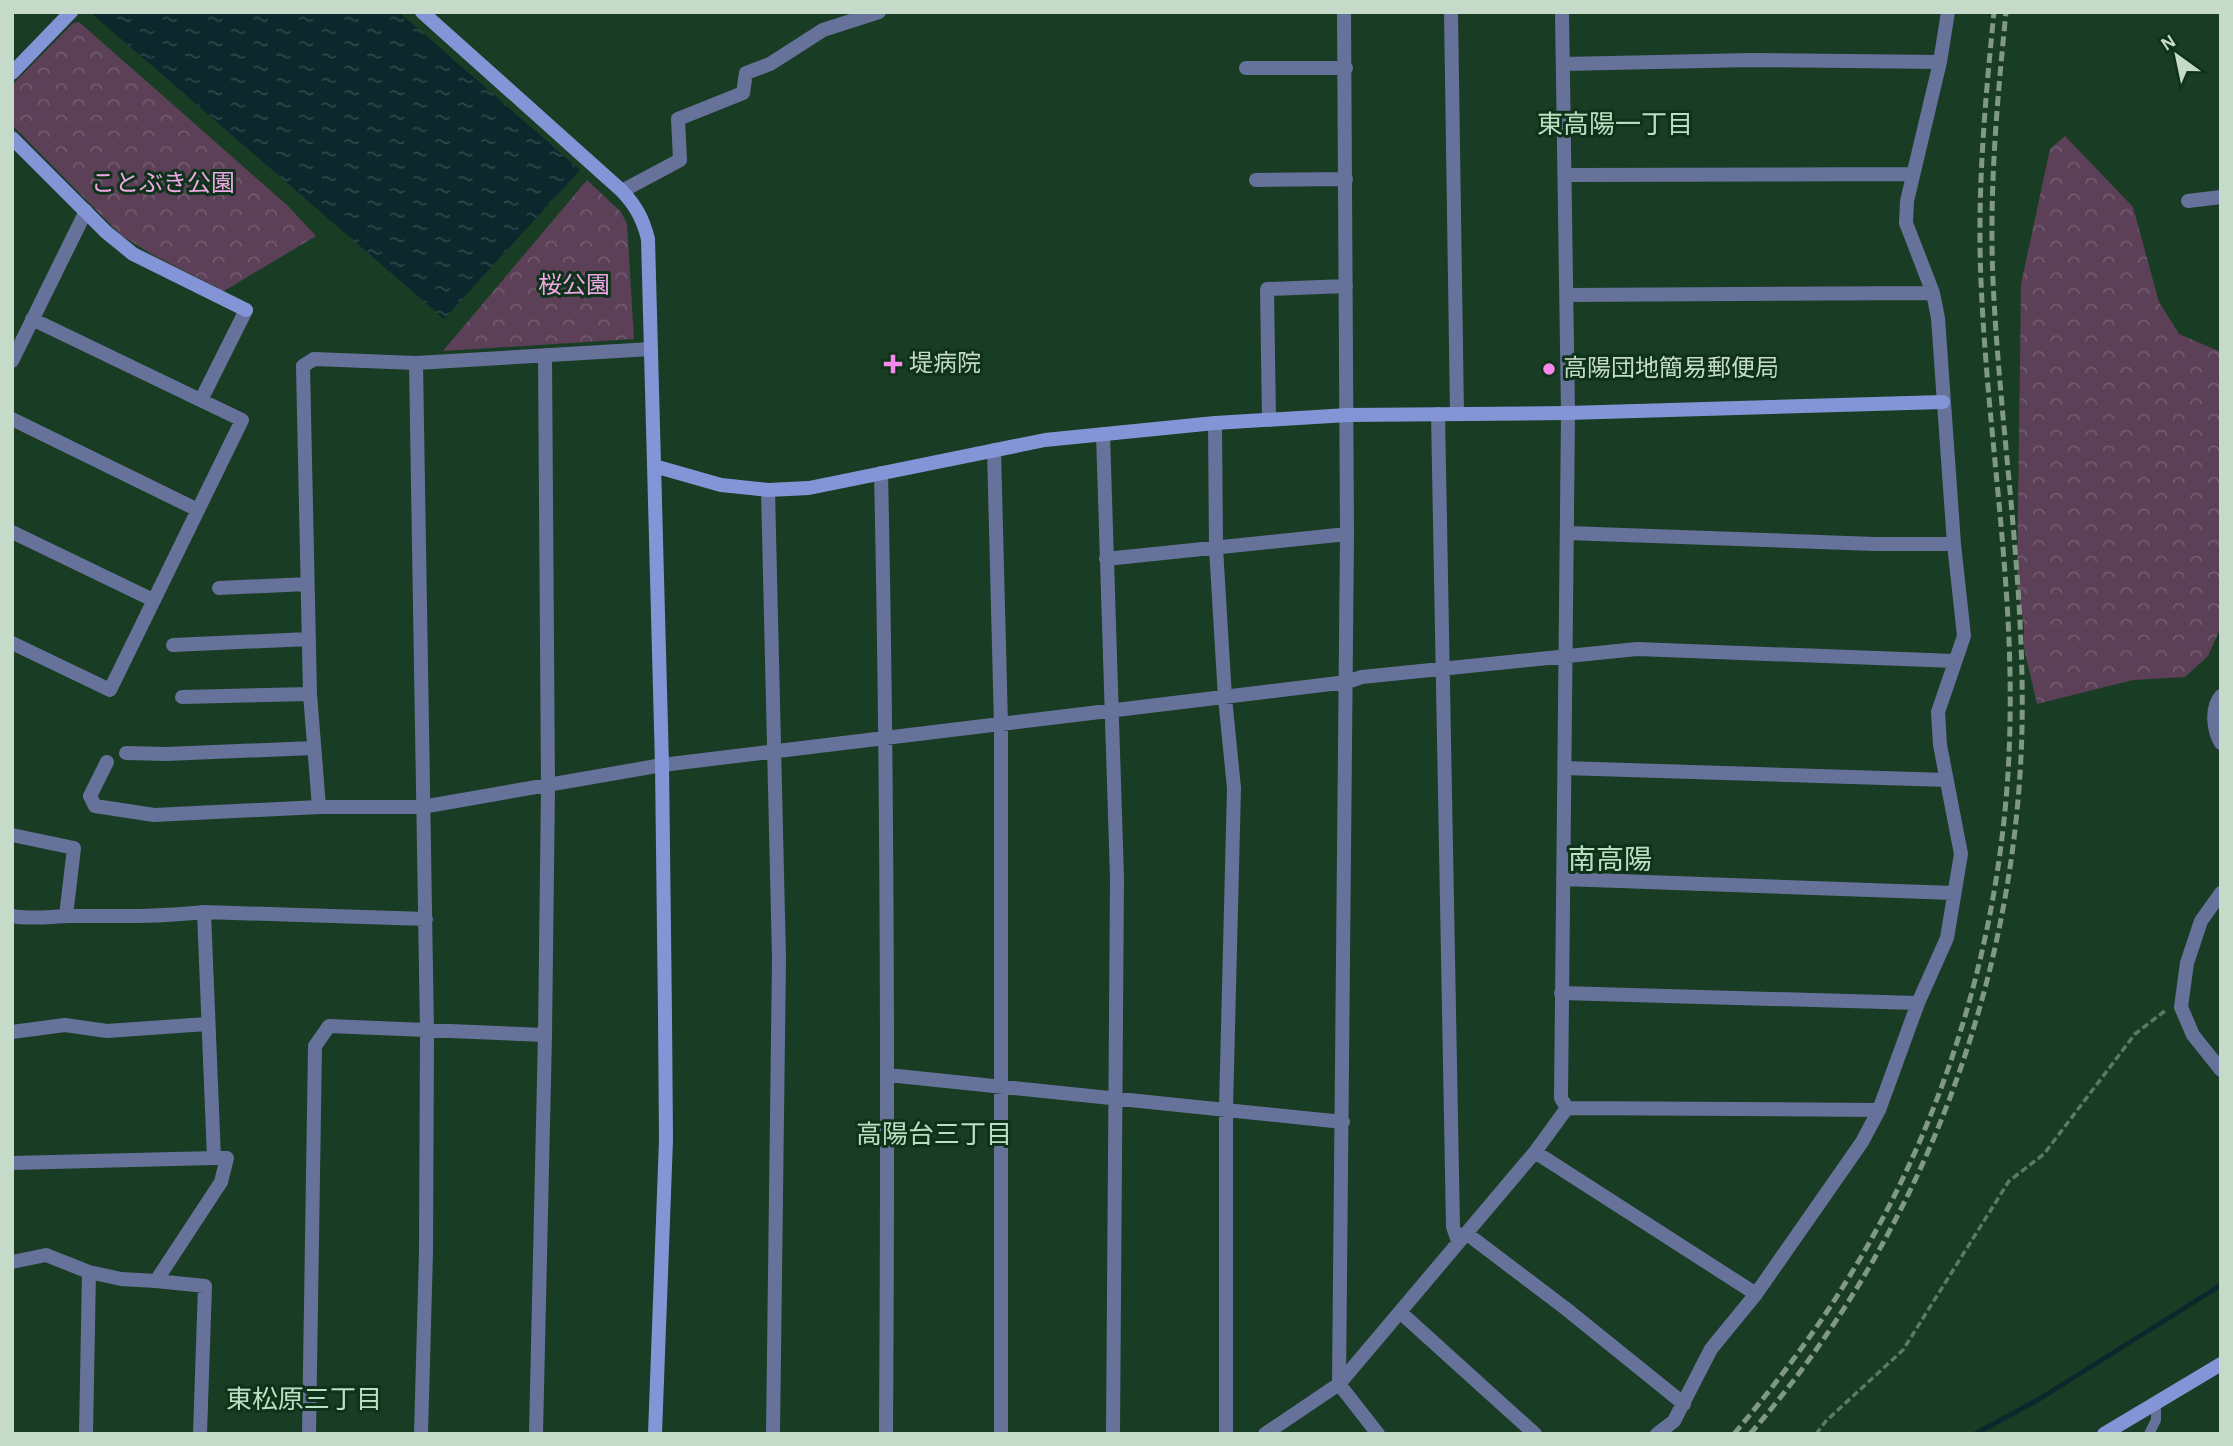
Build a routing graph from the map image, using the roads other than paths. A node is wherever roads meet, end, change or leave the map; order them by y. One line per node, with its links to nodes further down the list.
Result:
1 (71, 12): 12 (street)
2 (422, 12): 18 (street)
3 (879, 12): 18 (street)
4 (1344, 12): 11 (street)
5 (1451, 12): 34 (street)
6 (1562, 12): 9 (street)
7 (1948, 12): 8 (street)
8 (1940, 62): 9 (street); 14 (street)
9 (1563, 64): 15 (street)
10 (1246, 68): 11 (street)
11 (1346, 68): 16 (street)
12 (12, 73)
13 (13, 139): 21 (street)
14 (1913, 174): 15 (street); 23 (street)
15 (1565, 175): 24 (street)
16 (1346, 179): 17 (street); 22 (street)
17 (1256, 180)
18 (622, 191): 26 (street)
19 (2221, 197): 20 (street)
20 (2188, 201)
21 (86, 211): 25 (street); 30 (street)
22 (1346, 286): 35 (street); 37 (street)
23 (1933, 293): 24 (street); 31 (street)
24 (1567, 295): 32 (street)
25 (32, 319): 28 (street); 30 (street)
26 (652, 349): 27 (street); 41 (street)
27 (545, 355): 29 (street); 76 (street)
28 (12, 361)
29 (416, 363): 51 (street); 78 (street)
30 (201, 400): 44 (street)
31 (1943, 402): 32 (street); 48 (street)
32 (1568, 413): 34 (street); 46 (street)
33 (1438, 414): 34 (street); 35 (street); 59 (street)
34 (1457, 414)
35 (1348, 415): 37 (street); 47 (street)
36 (12, 419): 44 (street)
37 (1269, 420): 38 (street)
38 (1215, 423): 39 (street); 49 (street)
39 (1103, 434): 40 (street); 50 (street)
40 (994, 450): 42 (street); 66 (street)
41 (654, 466): 43 (street); 73 (street)
42 (881, 472): 43 (street); 67 (street)
43 (768, 490): 70 (street)
44 (198, 510): 53 (street)
45 (12, 532): 53 (street)
46 (1567, 533): 48 (street); 57 (street)
47 (1348, 534): 49 (street); 60 (street)
48 (1954, 544): 58 (street)
49 (1216, 548): 50 (street); 64 (street)
50 (1106, 559): 65 (street)
51 (307, 584): 52 (street); 54 (street)
52 (219, 588)
53 (153, 600): 55 (street)
54 (309, 639): 56 (street); 61 (street)
55 (12, 643)
56 (173, 645)
57 (1566, 656): 58 (street); 59 (street); 74 (street)
58 (1955, 661): 75 (street)
59 (1443, 671): 60 (street); 104 (street)
60 (1347, 682): 64 (street); 100 (street)
61 (310, 694): 63 (street); 69 (street)
62 (2221, 696): 68 (street)
63 (182, 697)
64 (1225, 698): 65 (street); 97 (street)
65 (1113, 711): 66 (street); 96 (street)
66 (1001, 725): 67 (street); 95 (street)
67 (887, 738): 70 (street); 94 (street)
68 (2221, 743)
69 (313, 748): 71 (street); 77 (street)
70 (774, 751): 73 (street); 120 (street)
71 (126, 753)
72 (107, 762): 77 (street)
73 (662, 765): 76 (street); 119 (street)
74 (1564, 768): 75 (street); 80 (street)
75 (1947, 780): 81 (street)
76 (548, 787): 78 (street); 92 (street)
77 (319, 807): 78 (street)
78 (422, 807): 86 (street)
79 (12, 835): 85 (street)
80 (1563, 879): 81 (street); 87 (street)
81 (1954, 893): 88 (street)
82 (2221, 893): 93 (street)
83 (204, 912): 85 (street); 86 (street); 89 (street)
84 (12, 916): 85 (street)
85 (66, 916)
86 (426, 919): 90 (street)
87 (1561, 993): 88 (street); 98 (street)
88 (1918, 1003): 99 (street)
89 (207, 1024): 91 (street); 102 (street)
90 (427, 1031): 92 (street); 116 (street); 117 (street)
91 (12, 1032)
92 (545, 1035): 118 (street)
93 (2221, 1070)
94 (888, 1075): 95 (street); 121 (street)
95 (1001, 1088): 96 (street); 122 (street)
96 (1114, 1100): 97 (street); 123 (street)
97 (1226, 1108): 100 (street); 124 (street)
98 (1567, 1108): 99 (street); 101 (street)
99 (1879, 1110): 108 (street)
100 (1343, 1122): 111 (street)
101 (1535, 1152): 104 (street); 108 (street)
102 (214, 1158): 103 (street); 107 (street)
103 (12, 1163)
104 (1462, 1237): 109 (street); 113 (street)
105 (12, 1262): 106 (street)
106 (89, 1272): 107 (street); 114 (street)
107 (156, 1280): 115 (street)
108 (1756, 1294): 113 (street)
109 (1401, 1312): 111 (street); 127 (street)
110 (2221, 1364): 112 (street)
111 (1339, 1384): 125 (street); 126 (street)
112 (2156, 1403): 129 (street); 130 (lane)
113 (1684, 1404): 128 (street)
114 (86, 1434)
115 (200, 1434)
116 (309, 1434)
117 (421, 1434)
118 (537, 1434)
119 (655, 1434)
120 (773, 1434)
121 (886, 1434)
122 (1001, 1434)
123 (1113, 1434)
124 (1226, 1434)
125 (1265, 1434)
126 (1378, 1434)
127 (1535, 1434)
128 (1657, 1434)
129 (2104, 1434)
130 (2149, 1434)

